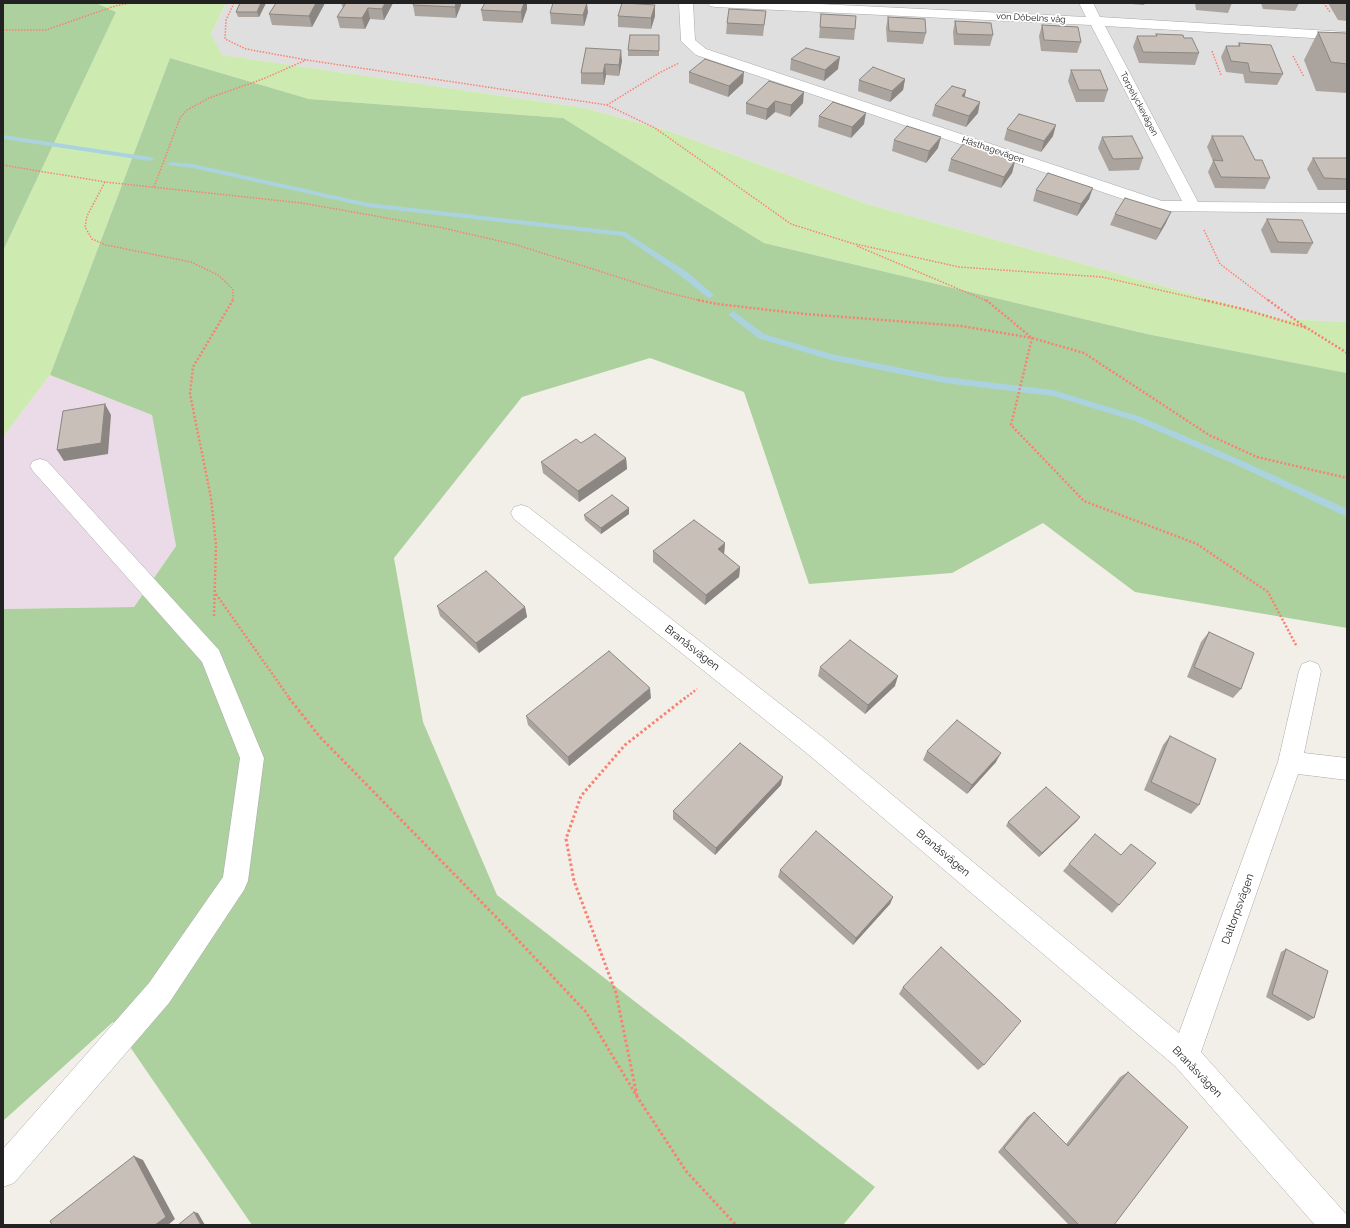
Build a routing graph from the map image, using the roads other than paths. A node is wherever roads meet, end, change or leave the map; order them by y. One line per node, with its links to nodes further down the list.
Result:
1 (686, 3): 7 (street, Hästhagevägen)
2 (715, 3): 4 (street, von Döbelns väg)
3 (1086, 3): 5 (street, Torpelyckevägen)
4 (887, 7): 5 (street, von Döbelns väg)
5 (1096, 21): 6 (street, von Döbelns väg); 7 (street, Torpelyckevägen)
6 (1347, 36)
7 (1192, 206): 8 (street, Hästhagevägen)
8 (1347, 208)
9 (40, 466): 15 (street)
10 (521, 513): 14 (street, Branåsvägen)
11 (1310, 671): 12 (street, Daltorpsvägen)
12 (1290, 762): 13 (street); 14 (street, Daltorpsvägen)
13 (1347, 769)
14 (1185, 1056): 16 (street, Branåsvägen)
15 (3, 1172)
16 (1335, 1225)

